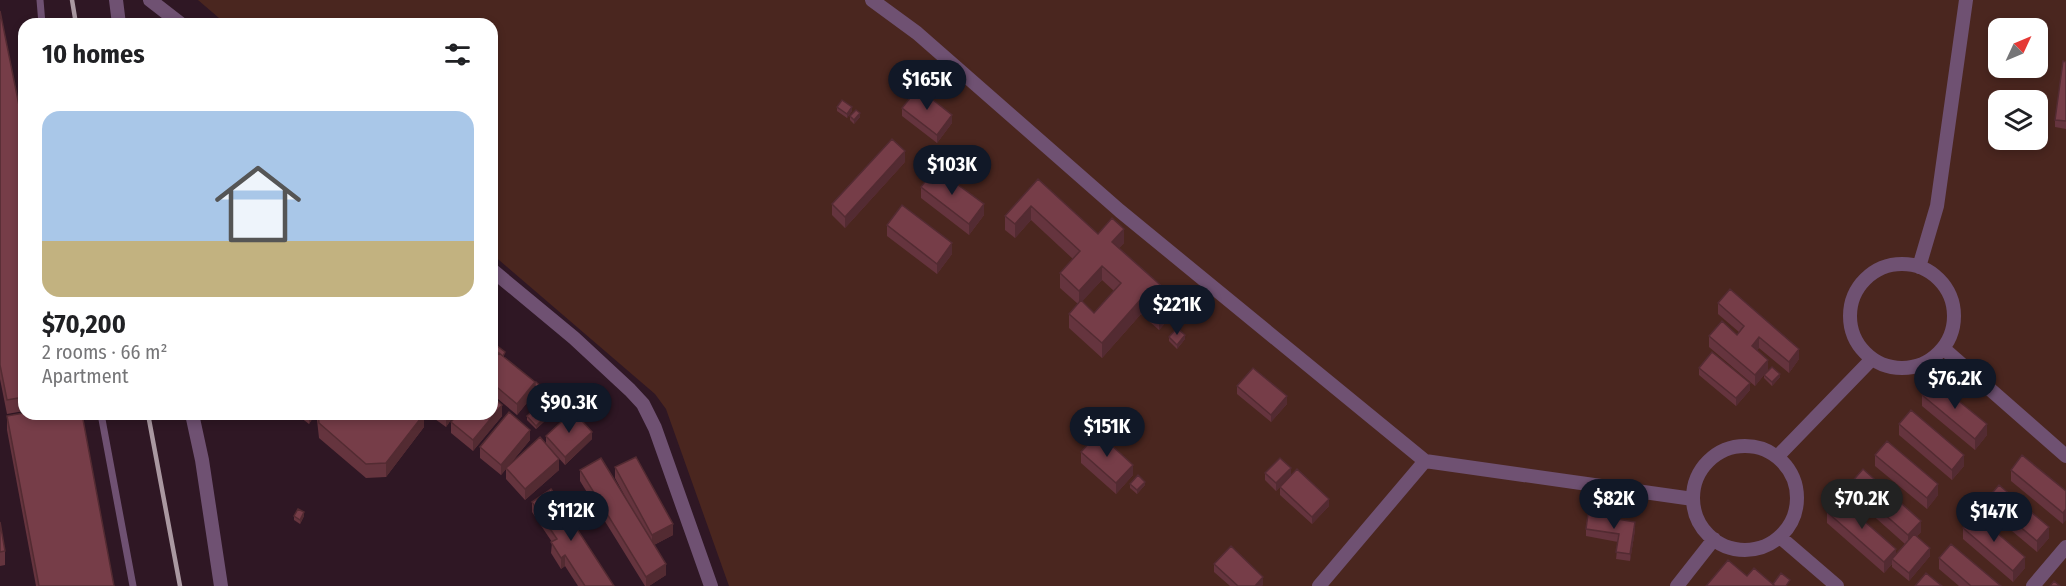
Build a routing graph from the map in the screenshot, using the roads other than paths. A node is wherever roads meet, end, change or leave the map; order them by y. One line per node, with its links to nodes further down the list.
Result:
1 (40, 0): 6 (lane)
2 (116, 0): 7 (street)
3 (150, 0): 8 (street)
4 (872, 0): 17 (street)
5 (1966, 0): 9 (street)
6 (42, 18)
7 (118, 18)
8 (173, 18)
9 (1919, 267): 11 (street); 12 (street)
10 (498, 275): 24 (street)
11 (1943, 348): 12 (street); 15 (street)
12 (1872, 358): 16 (street)
13 (102, 420): 22 (lane)
14 (193, 420): 23 (street)
15 (2066, 456)
16 (1777, 457): 18 (street); 19 (street)
17 (1425, 461): 18 (street); 25 (street)
18 (1693, 499): 20 (street)
19 (1780, 537): 20 (street); 27 (street)
20 (1714, 539): 26 (street)
21 (2066, 547): 28 (street)
22 (133, 586)
23 (221, 586)
24 (711, 586)
25 (1320, 586)
26 (1677, 586)
27 (1837, 586)
28 (2033, 586)

